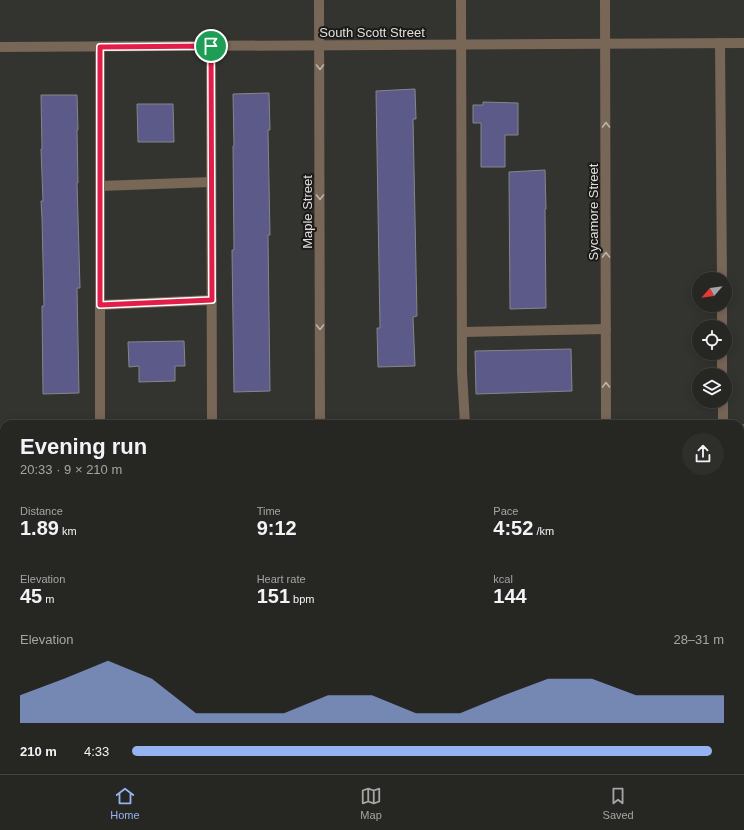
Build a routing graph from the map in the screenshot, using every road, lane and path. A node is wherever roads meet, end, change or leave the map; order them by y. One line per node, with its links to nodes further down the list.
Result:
1 (319, 0): 8 (street, Maple Street)
2 (461, 0): 7 (street)
3 (605, 0): 5 (street, Sycamore Street)
4 (744, 42): 6 (street, South Scott Street)
5 (605, 43): 6 (street, South Scott Street); 7 (street, South Scott Street); 17 (street, Sycamore Street, one-way to 5)
6 (720, 43): 14 (street)
7 (461, 44): 8 (street, South Scott Street); 18 (street)
8 (320, 45): 9 (street, South Scott Street); 22 (street, Maple Street, one-way to 22)
9 (211, 46): 11 (street, South Scott Street); 12 (street)
10 (0, 47): 11 (street, South Scott Street)
11 (100, 47): 13 (street)
12 (211, 182): 13 (street); 15 (street)
13 (100, 186): 16 (street)
14 (722, 272)
15 (212, 300): 16 (street); 21 (street)
16 (100, 305): 20 (street)
17 (606, 329): 18 (street); 24 (street, Sycamore Street, one-way to 17)
18 (462, 332): 23 (street)
19 (722, 408): 25 (street)
20 (100, 420)
21 (212, 420)
22 (320, 420)
23 (465, 420)
24 (606, 420)
25 (723, 420)

